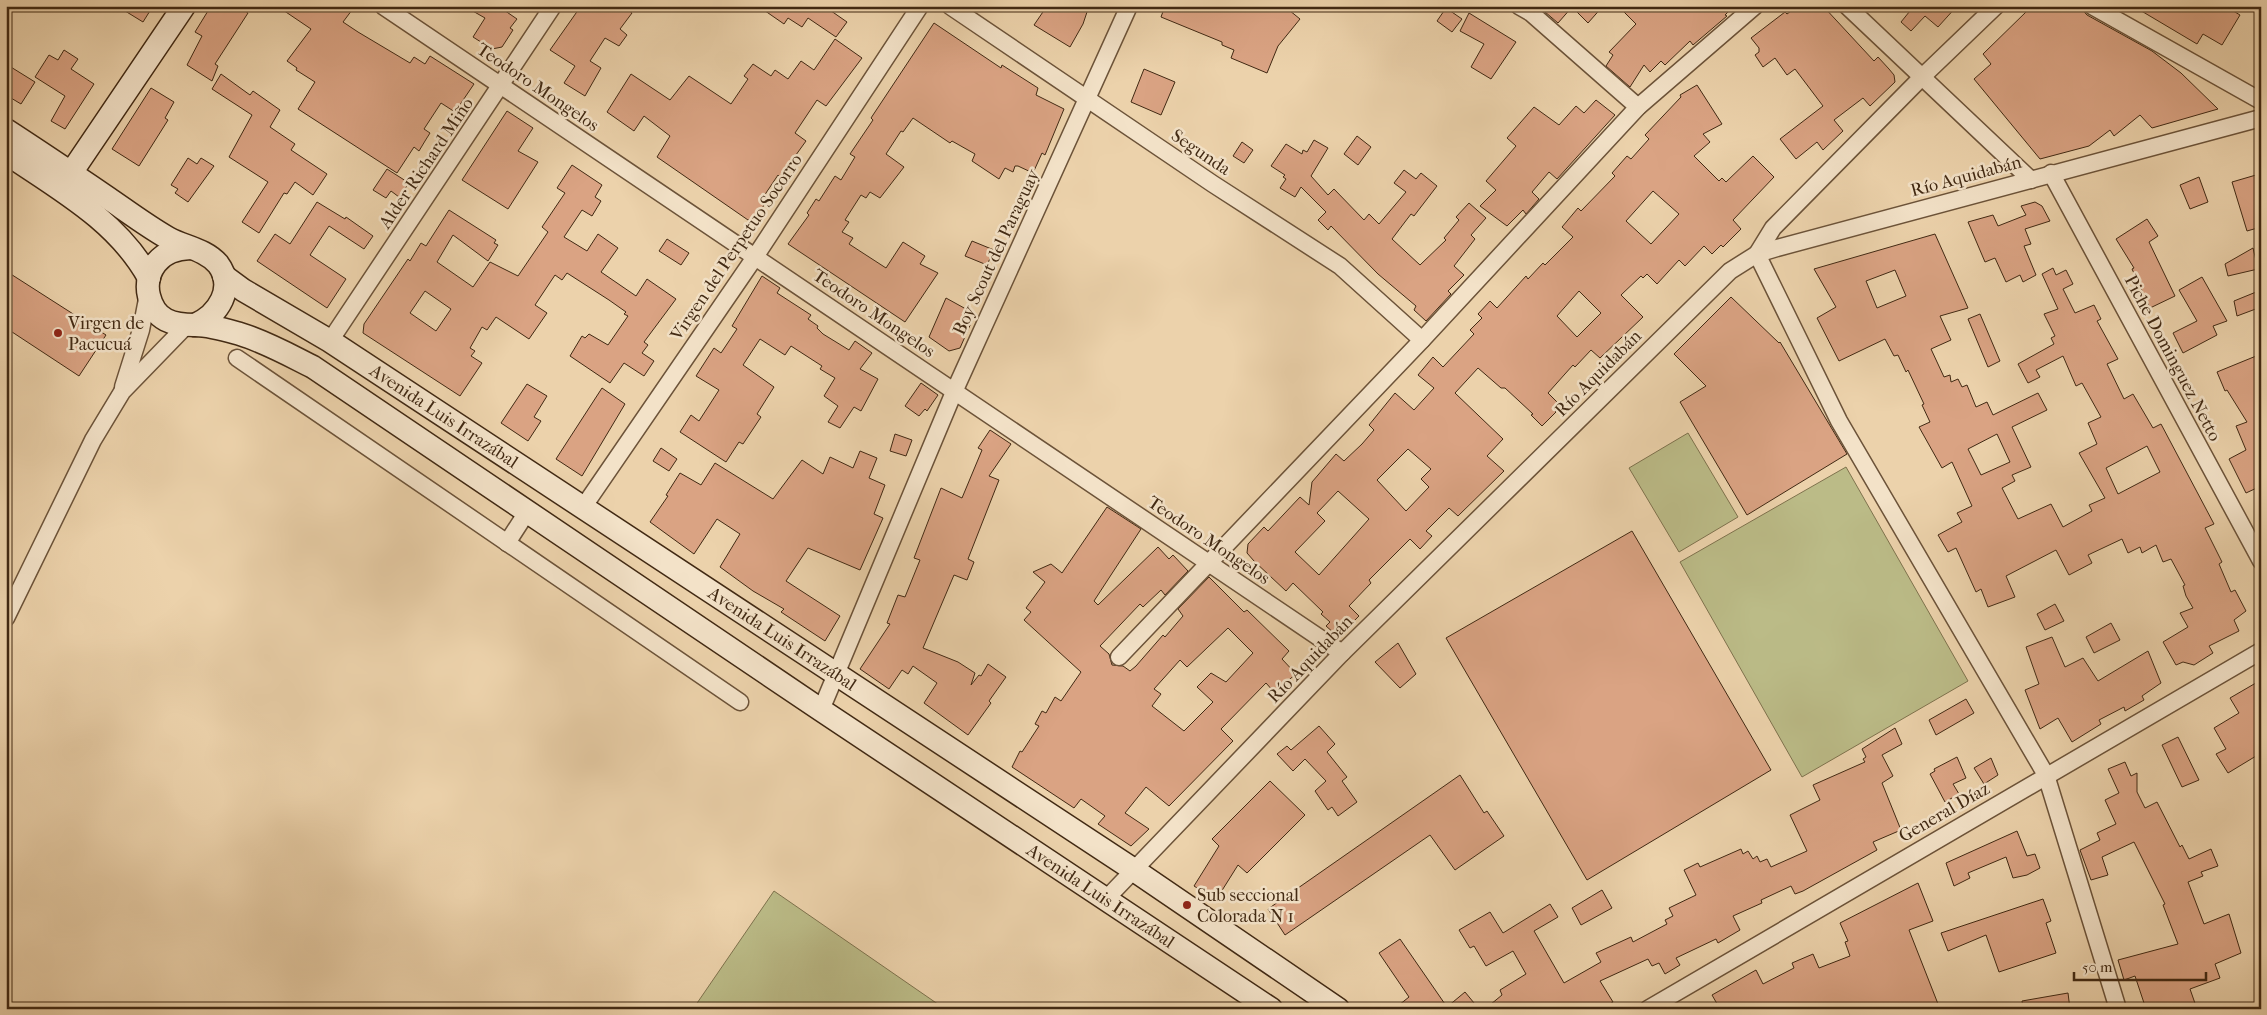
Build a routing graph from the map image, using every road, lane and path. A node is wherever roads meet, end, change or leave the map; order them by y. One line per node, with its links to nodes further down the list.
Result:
1 (184, 6): 20 (main road)
2 (383, 6): 13 (street, Teodoro Mongelos)
3 (554, 6): 13 (street, Alder Richard Miño)
4 (920, 6): 25 (street, Virgen del Perpetuo Socorro)
5 (950, 6): 14 (street, Segunda)
6 (1129, 6): 14 (street, Boy Scout del Paraguay)
7 (1519, 6): 16 (street)
8 (1755, 6): 16 (street)
9 (1846, 6): 12 (street)
10 (1996, 6): 12 (street)
11 (2092, 6): 15 (street)
12 (1922, 77): 22 (street); 24 (street)
13 (501, 86): 25 (street, Teodoro Mongelos); 30 (street, Alder Richard Miño)
14 (1088, 99): 29 (street, Segunda); 33 (street, Boy Scout del Paraguay)
15 (2261, 101)
16 (1638, 107): 29 (street)
17 (2261, 118): 21 (street, Río Aquidabán)
18 (6, 130): 20 (main road, Avenida Luis Irrazábal)
19 (6, 153): 27 (main road, Avenida Luis Irrazábal)
20 (71, 173): 23 (main road, Avenida Luis Irrazábal)
21 (2051, 174): 22 (street, Río Aquidabán); 37 (street, Piche Dominguez Netto)
22 (2031, 180): 24 (street, Río Aquidabán)
23 (190, 248): 26 (main road, Avenida Luis Irrazábal); 27 (main road)
24 (1757, 254): 41 (street, Río Aquidabán); 46 (street)
25 (755, 257): 33 (street, Teodoro Mongelos); 34 (street, Virgen del Perpetuo Socorro)
26 (224, 276): 28 (main road); 30 (main road, Avenida Luis Irrazábal)
27 (148, 286): 28 (main road, Avenida Luis Irrazábal); 32 (street)
28 (191, 326): 32 (street); 35 (main road, Avenida Luis Irrazábal)
29 (1422, 340): 38 (street)
30 (330, 341): 34 (main road, Avenida Luis Irrazábal)
31 (236, 358): 36 (street)
32 (122, 392): 39 (street)
33 (954, 392): 38 (street, Teodoro Mongelos); 43 (street, Boy Scout del Paraguay)
34 (582, 509): 43 (main road, Avenida Luis Irrazábal)
35 (527, 512): 36 (street); 45 (main road, Avenida Luis Irrazábal)
36 (507, 543): 44 (street)
37 (2261, 561)
38 (1208, 563): 41 (street, Teodoro Mongelos); 42 (street)
39 (6, 618)
40 (2261, 651): 46 (street, General Díaz)
41 (1342, 654): 47 (street, Río Aquidabán)
42 (1119, 657)
43 (837, 675): 45 (street, Boy Scout del Paraguay); 47 (main road, Avenida Luis Irrazábal)
44 (740, 702)
45 (820, 710): 48 (main road, Avenida Luis Irrazábal)
46 (2046, 775): 51 (street, General Díaz); 52 (street)
47 (1134, 870): 48 (street, Río Aquidabán); 50 (main road, Avenida Luis Irrazábal)
48 (1106, 899): 49 (main road, Avenida Luis Irrazábal)
49 (1271, 1009)
50 (1338, 1009)
51 (1648, 1009)
52 (2118, 1009)

